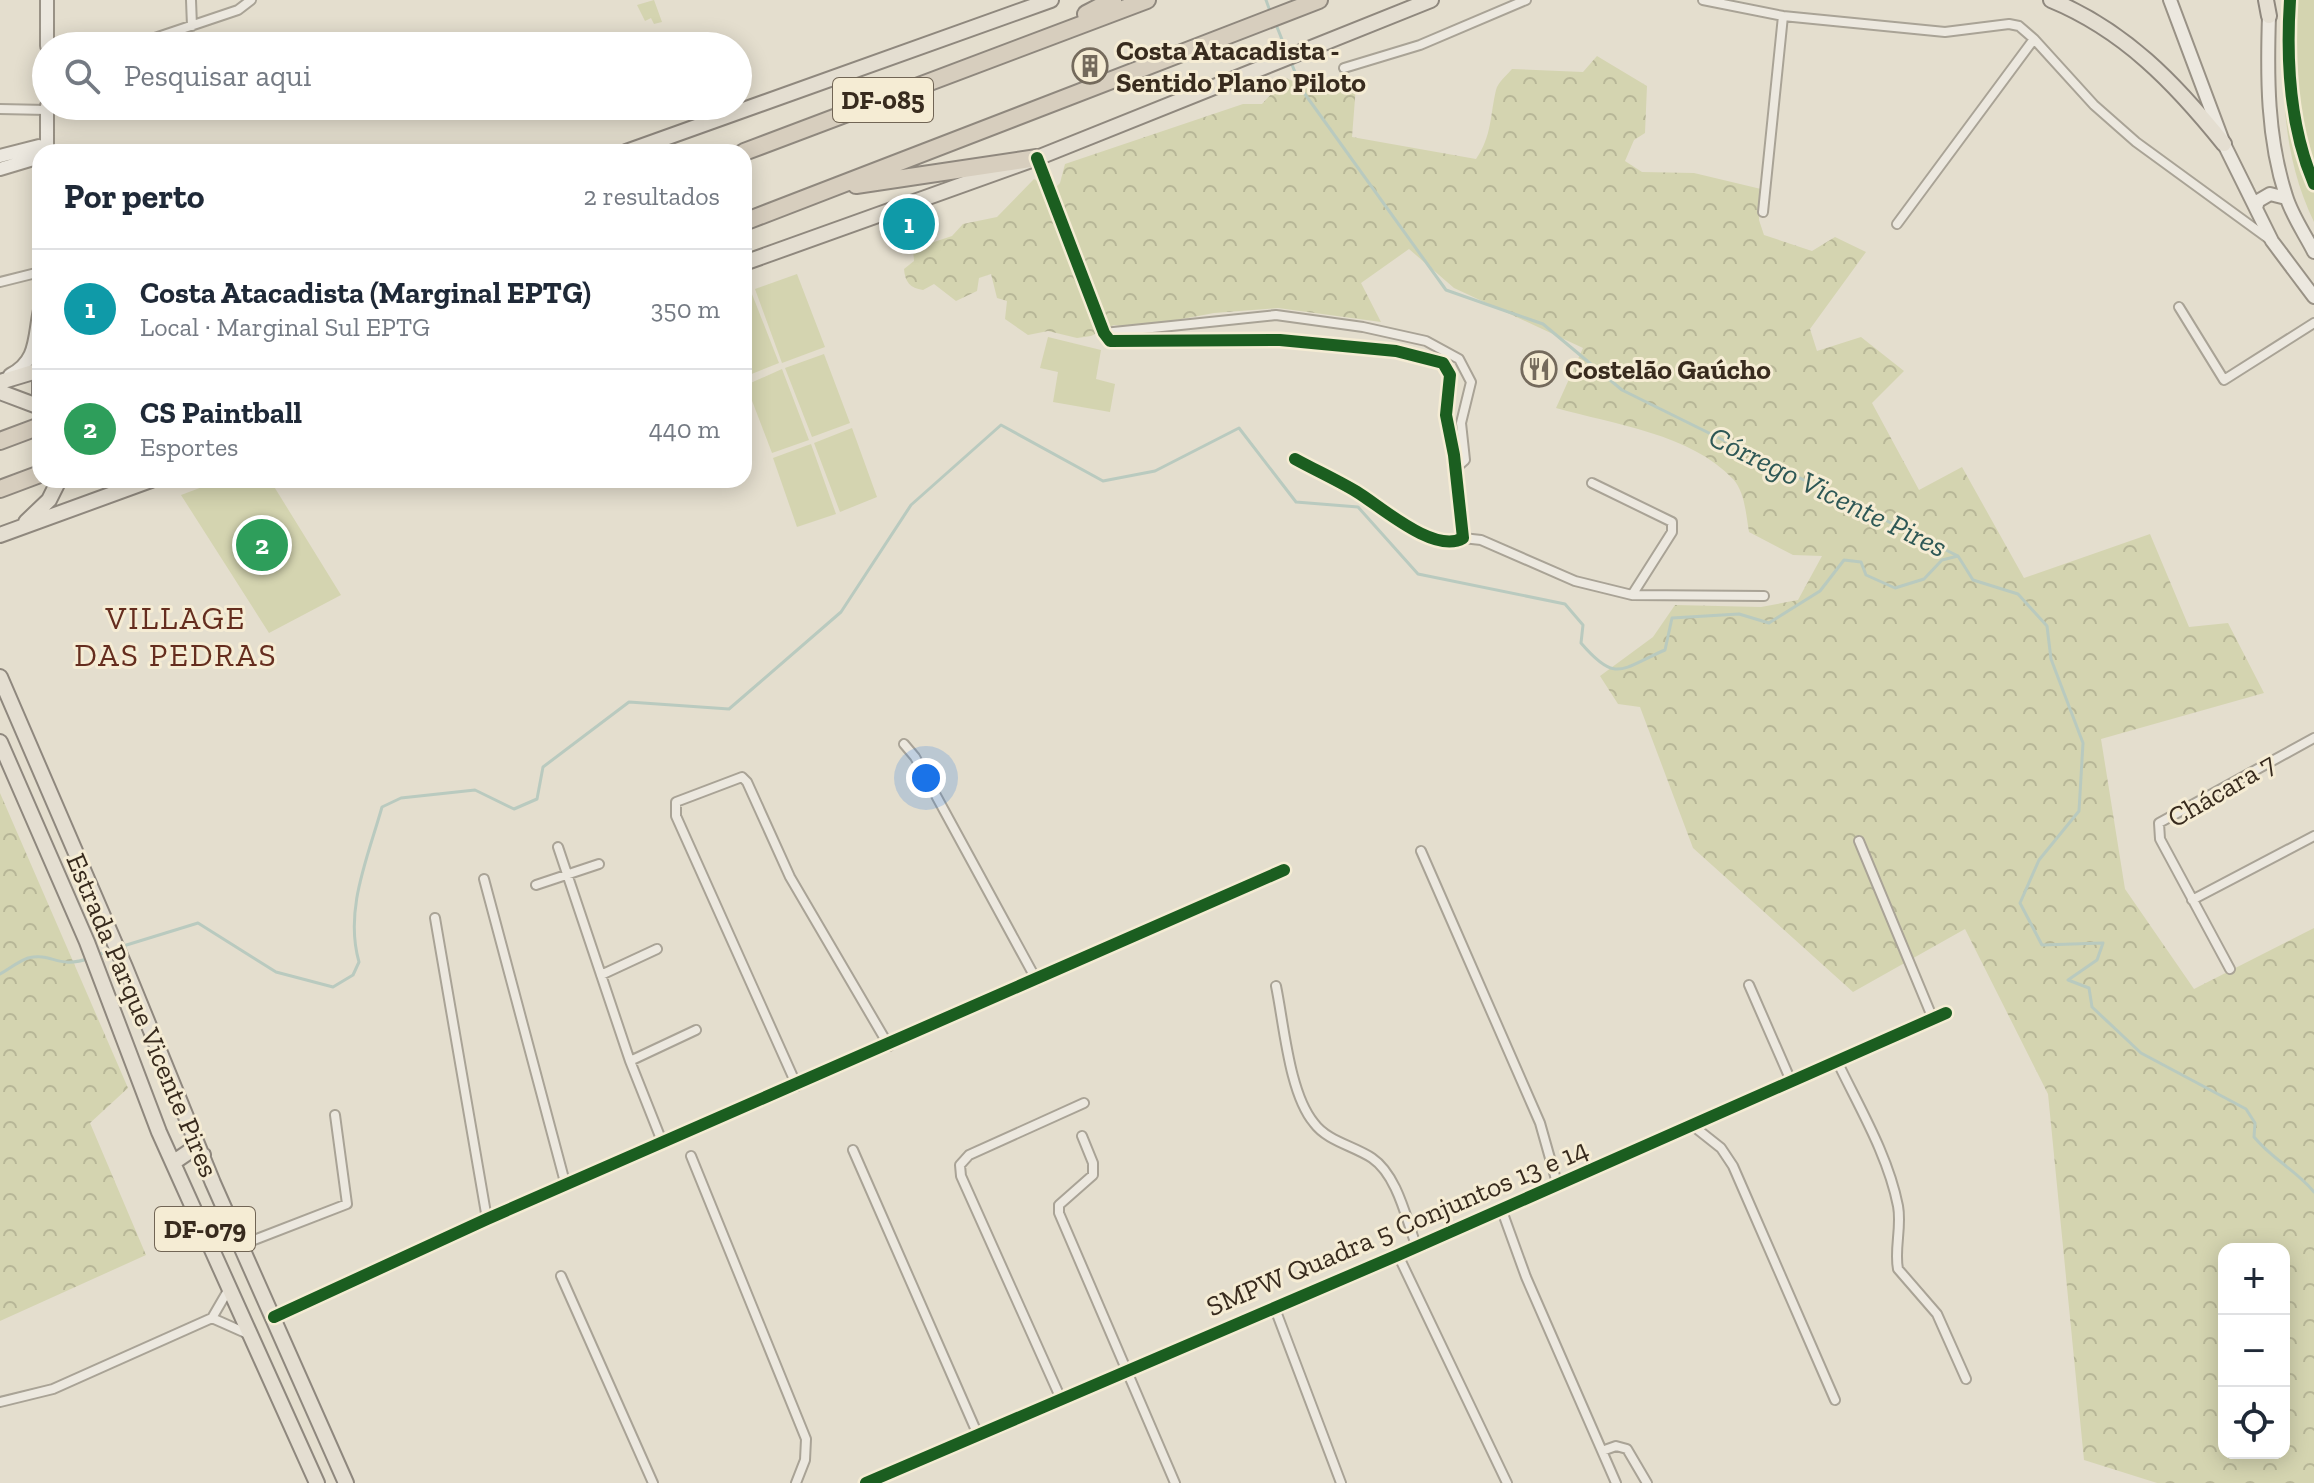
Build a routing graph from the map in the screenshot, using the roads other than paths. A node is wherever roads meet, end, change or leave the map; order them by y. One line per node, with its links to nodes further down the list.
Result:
1 (47, 0): 17 (main road)
2 (191, 0): 16 (street)
3 (251, 0): 16 (street)
4 (1051, 0): 22 (main road)
5 (1113, 0): 20 (highway)
6 (1147, 0): 20 (highway, DF-085)
7 (1319, 0): 36 (highway, DF-085)
8 (1431, 0): 34 (main road)
9 (1526, 0): 21 (street)
10 (1703, 0): 14 (street)
11 (2051, 0): 29 (main road)
12 (2170, 0): 29 (main road)
13 (2268, 0): 15 (main road)
14 (1783, 16): 19 (street); 39 (street)
15 (2269, 16): 37 (main road)
16 (192, 26): 18 (street)
17 (47, 32)
18 (174, 32)
19 (2034, 39): 41 (street); 42 (street)
20 (1022, 48): 31 (highway, DF-085)
21 (1344, 68)
22 (752, 107)
23 (32, 108): 24 (street)
24 (0, 109)
25 (46, 120): 27 (main road)
26 (715, 120): 28 (main road)
27 (45, 144)
28 (648, 144)
29 (2224, 144): 38 (main road)
30 (32, 148): 32 (main road)
31 (752, 149)
32 (0, 156)
33 (32, 158): 35 (main road)
34 (1037, 158): 36 (highway); 44 (main road); 50 (street)
35 (0, 169)
36 (816, 193): 40 (highway, DF-085)
37 (2286, 198): 38 (main road); 43 (main road)
38 (2256, 208): 42 (main road)
39 (1763, 212)
40 (752, 219)
41 (1897, 224)
42 (2272, 241): 47 (main road)
43 (2314, 252)
44 (752, 260)
45 (32, 274): 46 (street)
46 (0, 282)
47 (2314, 297)
48 (2179, 307): 49 (street)
49 (2314, 323)
50 (1104, 333): 59 (street); 59 (street)
51 (32, 352): 53 (main road)
52 (32, 372): 53 (main road)
53 (0, 381)
54 (0, 392): 55 (main road)
55 (32, 402)
56 (32, 429): 57 (highway)
57 (0, 441)
58 (1295, 459): 66 (street)
59 (1456, 468): 66 (street)
60 (32, 477): 64 (highway)
61 (1592, 483): 67 (street)
62 (55, 488): 65 (main road)
63 (129, 488): 65 (main road)
64 (0, 489)
65 (4, 534)
66 (1463, 538): 67 (street)
67 (1632, 595): 68 (street)
68 (1764, 596)
69 (0, 677): 104 (main road, Estrada Parque Vicente Pires / DF-079)
70 (2314, 738): 82 (street, Chácara 7)
71 (0, 742): 106 (main road, Estrada Parque Vicente Pires / DF-079)
72 (904, 744): 87 (street)
73 (2314, 836): 82 (street)
74 (1859, 841): 91 (street)
75 (558, 847): 79 (street)
76 (1421, 851): 107 (street)
77 (599, 864): 79 (street)
78 (1284, 870): 87 (street)
79 (568, 874): 81 (street); 86 (street)
80 (484, 879): 108 (street)
81 (536, 885)
82 (2192, 900): 85 (street, Chácara 7)
83 (435, 918): 110 (street)
84 (657, 949): 86 (street)
85 (2230, 969)
86 (601, 975): 94 (street)
87 (1037, 981): 93 (street)
88 (1749, 985): 96 (street)
89 (1276, 986): 112 (street)
90 (1946, 1013): 91 (street, SMPW Quadra 5 Conjuntos 13 e 14)
91 (1933, 1019): 95 (street, SMPW Quadra 5 Conjuntos 13 e 14)
92 (696, 1030): 94 (street)
93 (889, 1046): 97 (street); 97 (street)
94 (630, 1061): 102 (street)
95 (1837, 1061): 96 (street, SMPW Quadra 5 Conjuntos 13 e 14); 121 (street)
96 (1791, 1081): 100 (street, SMPW Quadra 5 Conjuntos 13 e 14)
97 (797, 1086): 102 (street)
98 (1084, 1103): 122 (street)
99 (335, 1115): 111 (street)
100 (1692, 1125): 107 (street, SMPW Quadra 5 Conjuntos 13 e 14); 123 (street)
101 (1082, 1136): 120 (street)
102 (663, 1144): 108 (street)
103 (853, 1150): 125 (street)
104 (203, 1155): 106 (main road); 111 (main road, Estrada Parque Vicente Pires / DF-079)
105 (691, 1156): 130 (street)
106 (174, 1162): 115 (main road, Estrada Parque Vicente Pires / DF-079)
107 (1557, 1183): 109 (street, SMPW Quadra 5 Conjuntos 13 e 14)
108 (566, 1186): 110 (street)
109 (1501, 1208): 112 (street, SMPW Quadra 5 Conjuntos 13 e 14); 126 (street)
110 (487, 1219): 117 (street)
111 (241, 1245): 117 (main road, Estrada Parque Vicente Pires / DF-079)
112 (1416, 1245): 113 (street, SMPW Quadra 5 Conjuntos 13 e 14)
113 (1398, 1255): 116 (street, SMPW Quadra 5 Conjuntos 13 e 14); 134 (street)
114 (561, 1276): 129 (street)
115 (230, 1286): 118 (street); 119 (main road, Estrada Parque Vicente Pires / DF-079)
116 (1274, 1306): 120 (street, SMPW Quadra 5 Conjuntos 13 e 14); 133 (street)
117 (274, 1317): 128 (main road, Estrada Parque Vicente Pires / DF-079)
118 (212, 1318): 119 (street); 124 (street)
119 (255, 1341): 127 (main road, Estrada Parque Vicente Pires / DF-079)
120 (1126, 1371): 122 (street, SMPW Quadra 5 Conjuntos 13 e 14); 132 (street)
121 (1966, 1379)
122 (1061, 1399): 125 (street, SMPW Quadra 5 Conjuntos 13 e 14)
123 (1835, 1400)
124 (0, 1402)
125 (978, 1435): 131 (street, SMPW Quadra 5 Conjuntos 13 e 14)
126 (1602, 1451): 135 (street); 136 (street)
127 (317, 1483)
128 (346, 1483)
129 (653, 1483)
130 (796, 1483)
131 (866, 1483)
132 (1175, 1483)
133 (1341, 1483)
134 (1507, 1483)
135 (1616, 1483)
136 (1647, 1483)

